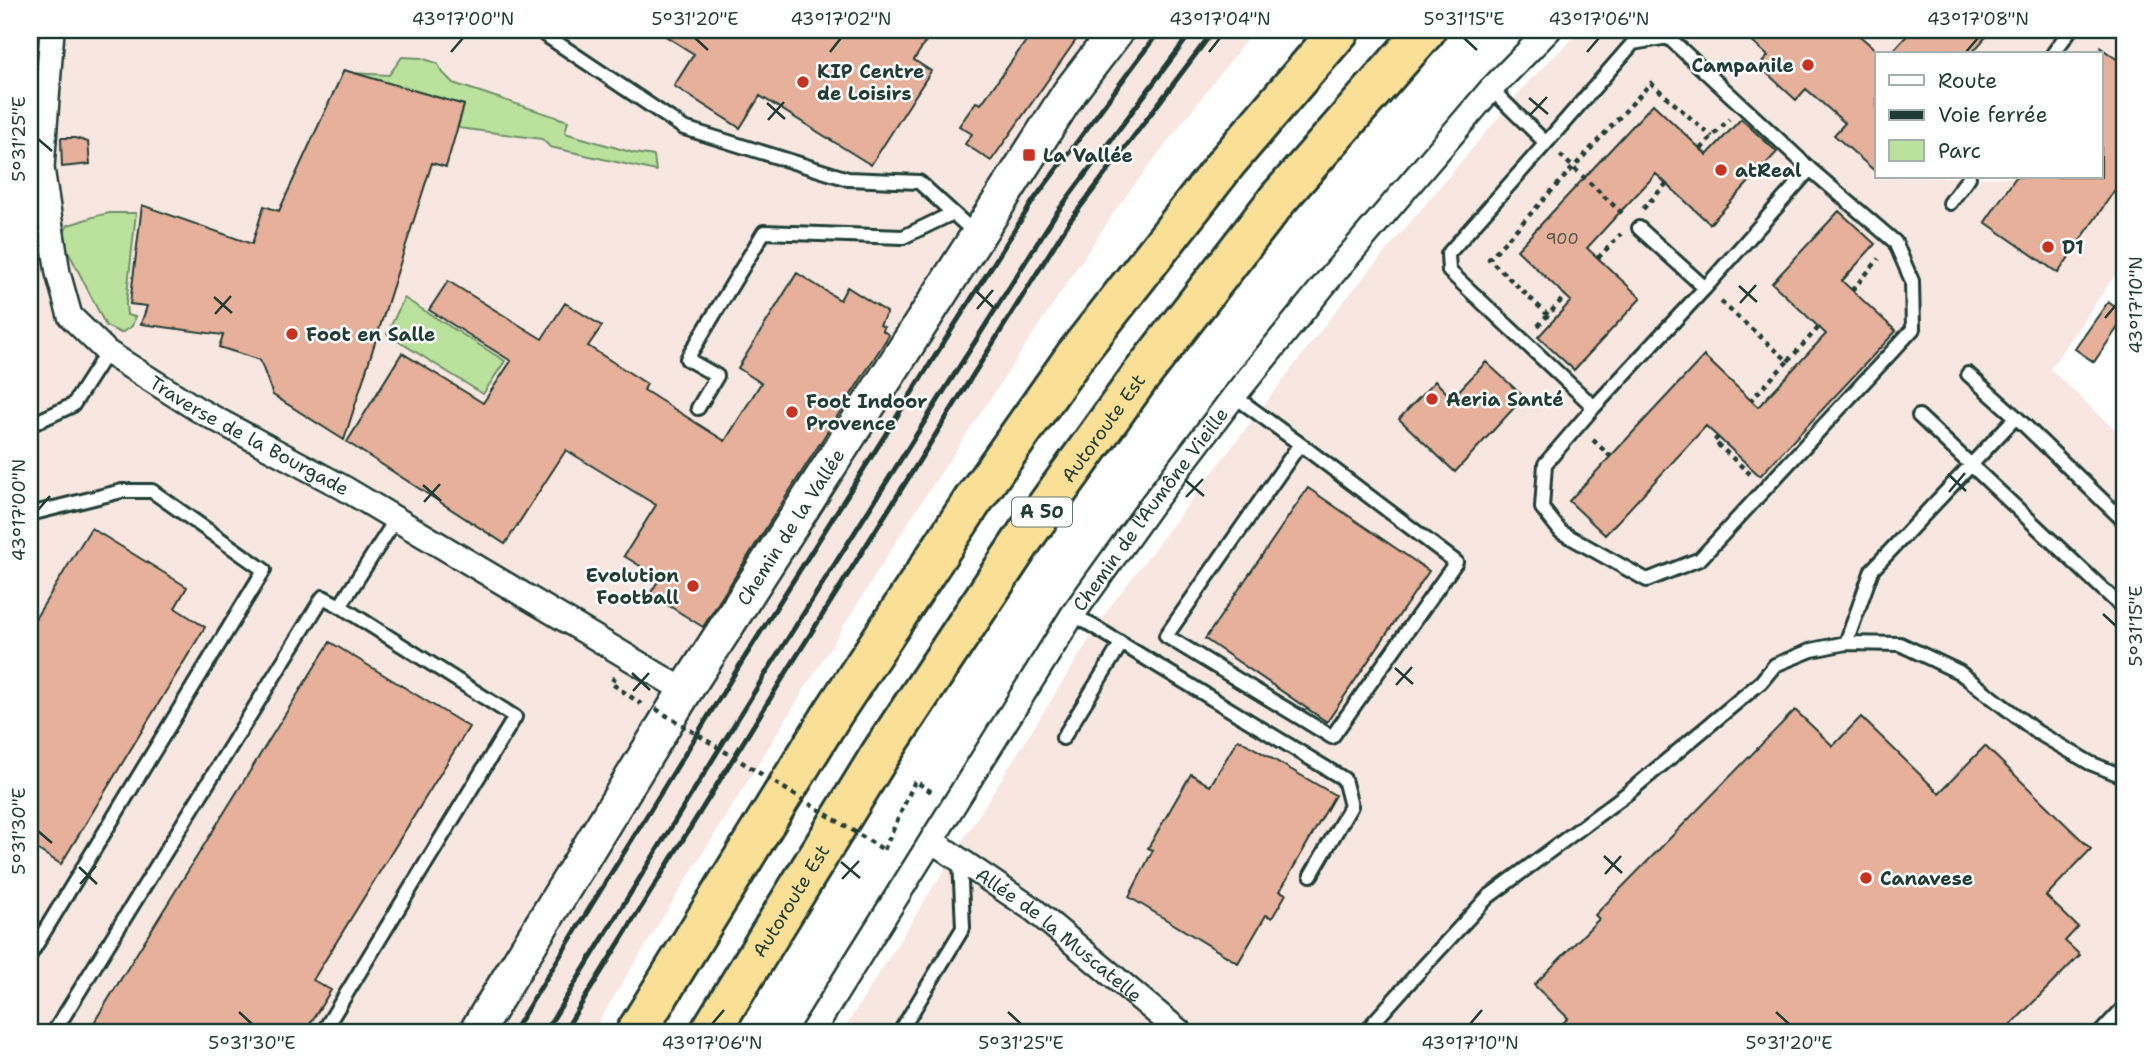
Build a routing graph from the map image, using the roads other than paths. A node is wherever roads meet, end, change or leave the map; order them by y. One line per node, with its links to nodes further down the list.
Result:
1 (52, 30): 18 (street, Traverse de la Bourgade)
2 (538, 30): 14 (lane)
3 (1117, 30): 16 (street, Chemin de la Vallée)
4 (1340, 30): 47 (highway)
5 (1426, 30): 48 (highway, Autoroute Est / A 50)
6 (1549, 30): 9 (street, Chemin de l'Aumône Vieille)
7 (2070, 30): 8 (lane)
8 (2054, 52)
9 (1491, 89): 10 (lane); 20 (street, Chemin de l'Aumône Vieille)
10 (1546, 143): 11 (lane); 21 (lane)
11 (1810, 169): 17 (lane); 21 (lane)
12 (1968, 178): 13 (lane)
13 (1950, 204)
14 (953, 213): 16 (lane); 22 (lane)
15 (1639, 228): 17 (lane)
16 (978, 236): 36 (street, Chemin de la Vallée)
17 (1705, 288): 21 (lane)
18 (107, 352): 25 (lane); 29 (street, Traverse de la Bourgade)
19 (1968, 374): 24 (lane)
20 (1234, 396): 26 (lane); 33 (street, Chemin de l'Aumône Vieille)
21 (1594, 407)
22 (698, 408)
23 (1919, 416): 27 (lane)
24 (2016, 417): 27 (lane); 30 (lane)
25 (30, 425)
26 (1300, 444): 26 (lane)
27 (1971, 465): 32 (lane); 34 (lane)
28 (30, 514): 42 (lane)
29 (396, 519): 31 (lane); 36 (street, Traverse de la Bourgade)
30 (2125, 522)
31 (340, 606): 44 (lane); 45 (lane)
32 (2125, 610)
33 (1073, 614): 35 (lane); 39 (street, Chemin de l'Aumône Vieille)
34 (1846, 643): 38 (lane); 52 (lane)
35 (1121, 644): 37 (lane); 41 (lane)
36 (685, 691): 46 (street, Chemin de la Vallée)
37 (1063, 738)
38 (2125, 777)
39 (932, 841): 40 (street, Allée de la Muscatelle); 49 (street, Chemin de l'Aumône Vieille)
40 (960, 859): 50 (lane); 51 (street, Allée de la Muscatelle)
41 (1311, 875)
42 (30, 955)
43 (2125, 1006): 53 (lane)
44 (54, 1032)
45 (323, 1032)
46 (476, 1032)
47 (636, 1032)
48 (710, 1032)
49 (812, 1032)
50 (900, 1032)
51 (1180, 1032)
52 (1367, 1032)
53 (2101, 1032)

